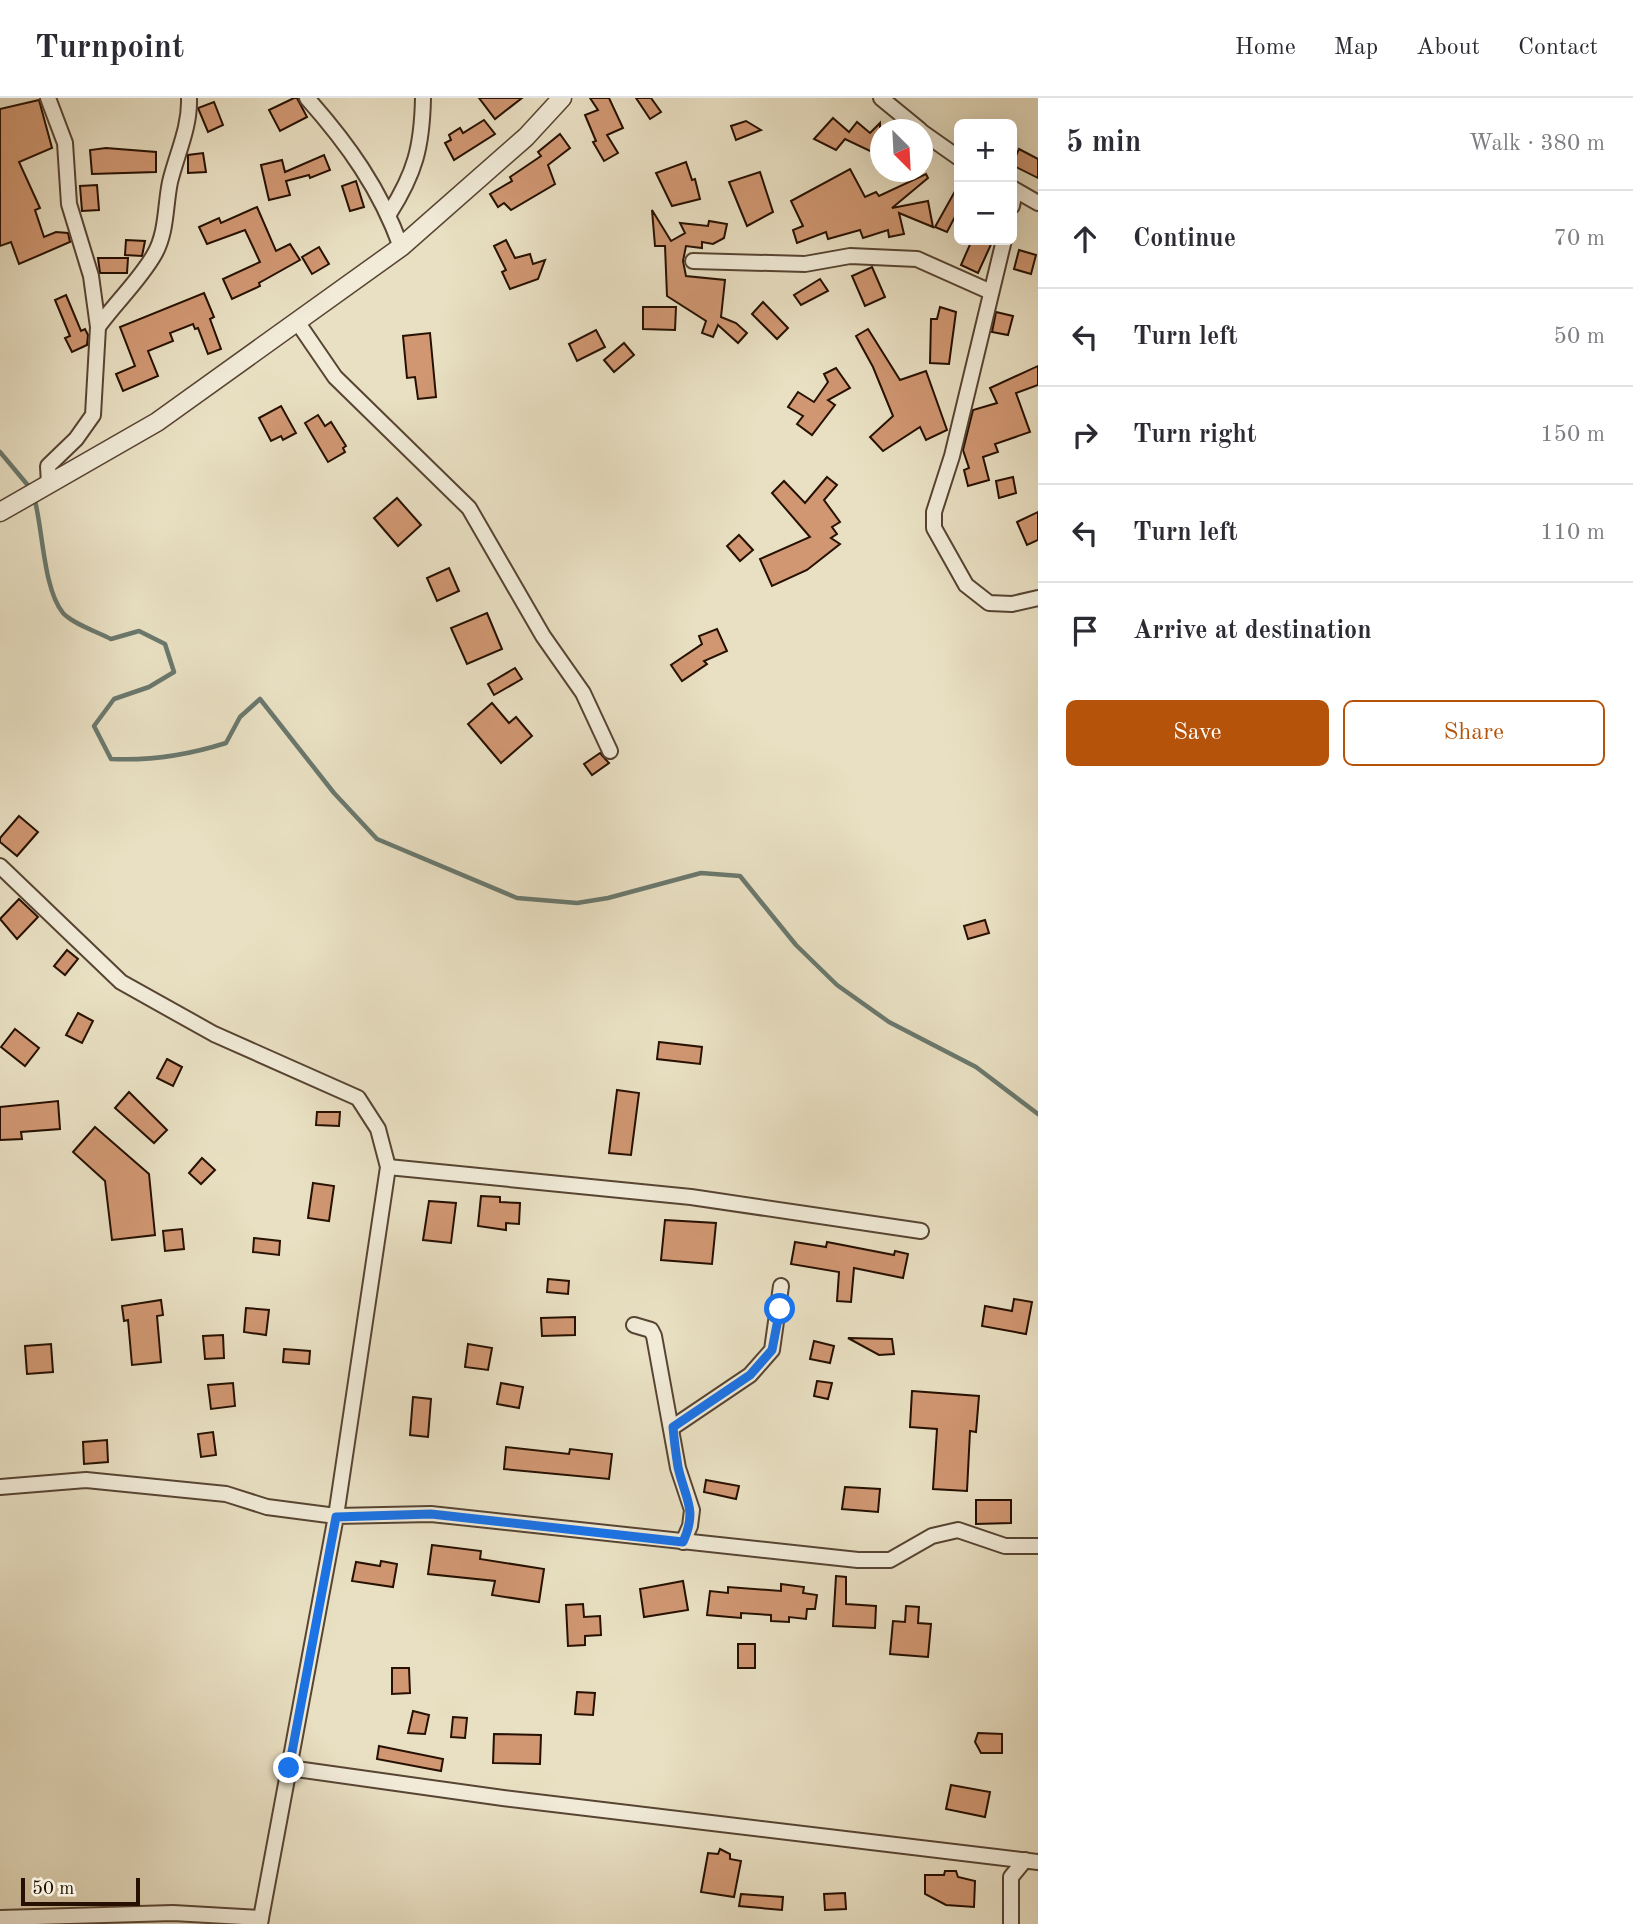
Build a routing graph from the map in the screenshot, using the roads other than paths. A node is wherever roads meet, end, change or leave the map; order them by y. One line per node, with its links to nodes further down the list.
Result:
1 (48, 98): 18 (street)
2 (189, 98): 18 (street)
3 (307, 98): 12 (street)
4 (423, 98): 12 (street)
5 (562, 98): 14 (street)
6 (881, 98): 7 (street)
7 (906, 119)
8 (933, 140): 9 (street)
9 (954, 154)
10 (1017, 192): 11 (street)
11 (1038, 203)
12 (389, 214): 14 (street)
13 (1002, 245): 16 (street)
14 (401, 247): 17 (street)
15 (693, 261): 16 (street)
16 (991, 292): 21 (street)
17 (298, 323): 19 (street); 22 (street)
18 (97, 327): 19 (street)
19 (44, 487): 20 (street)
20 (0, 512)
21 (1038, 598)
22 (610, 751)
23 (0, 866): 24 (street)
24 (388, 1167): 25 (street); 30 (street)
25 (921, 1231)
26 (781, 1286): 28 (street)
27 (634, 1325): 28 (street)
28 (673, 1427): 31 (street)
29 (0, 1487): 30 (street)
30 (336, 1517): 31 (street); 33 (street)
31 (683, 1542): 32 (street)
32 (1038, 1546)
33 (289, 1768): 34 (street); 36 (street)
34 (1032, 1861): 37 (street)
35 (0, 1918): 36 (street)
36 (260, 1921)
37 (1011, 1924)

